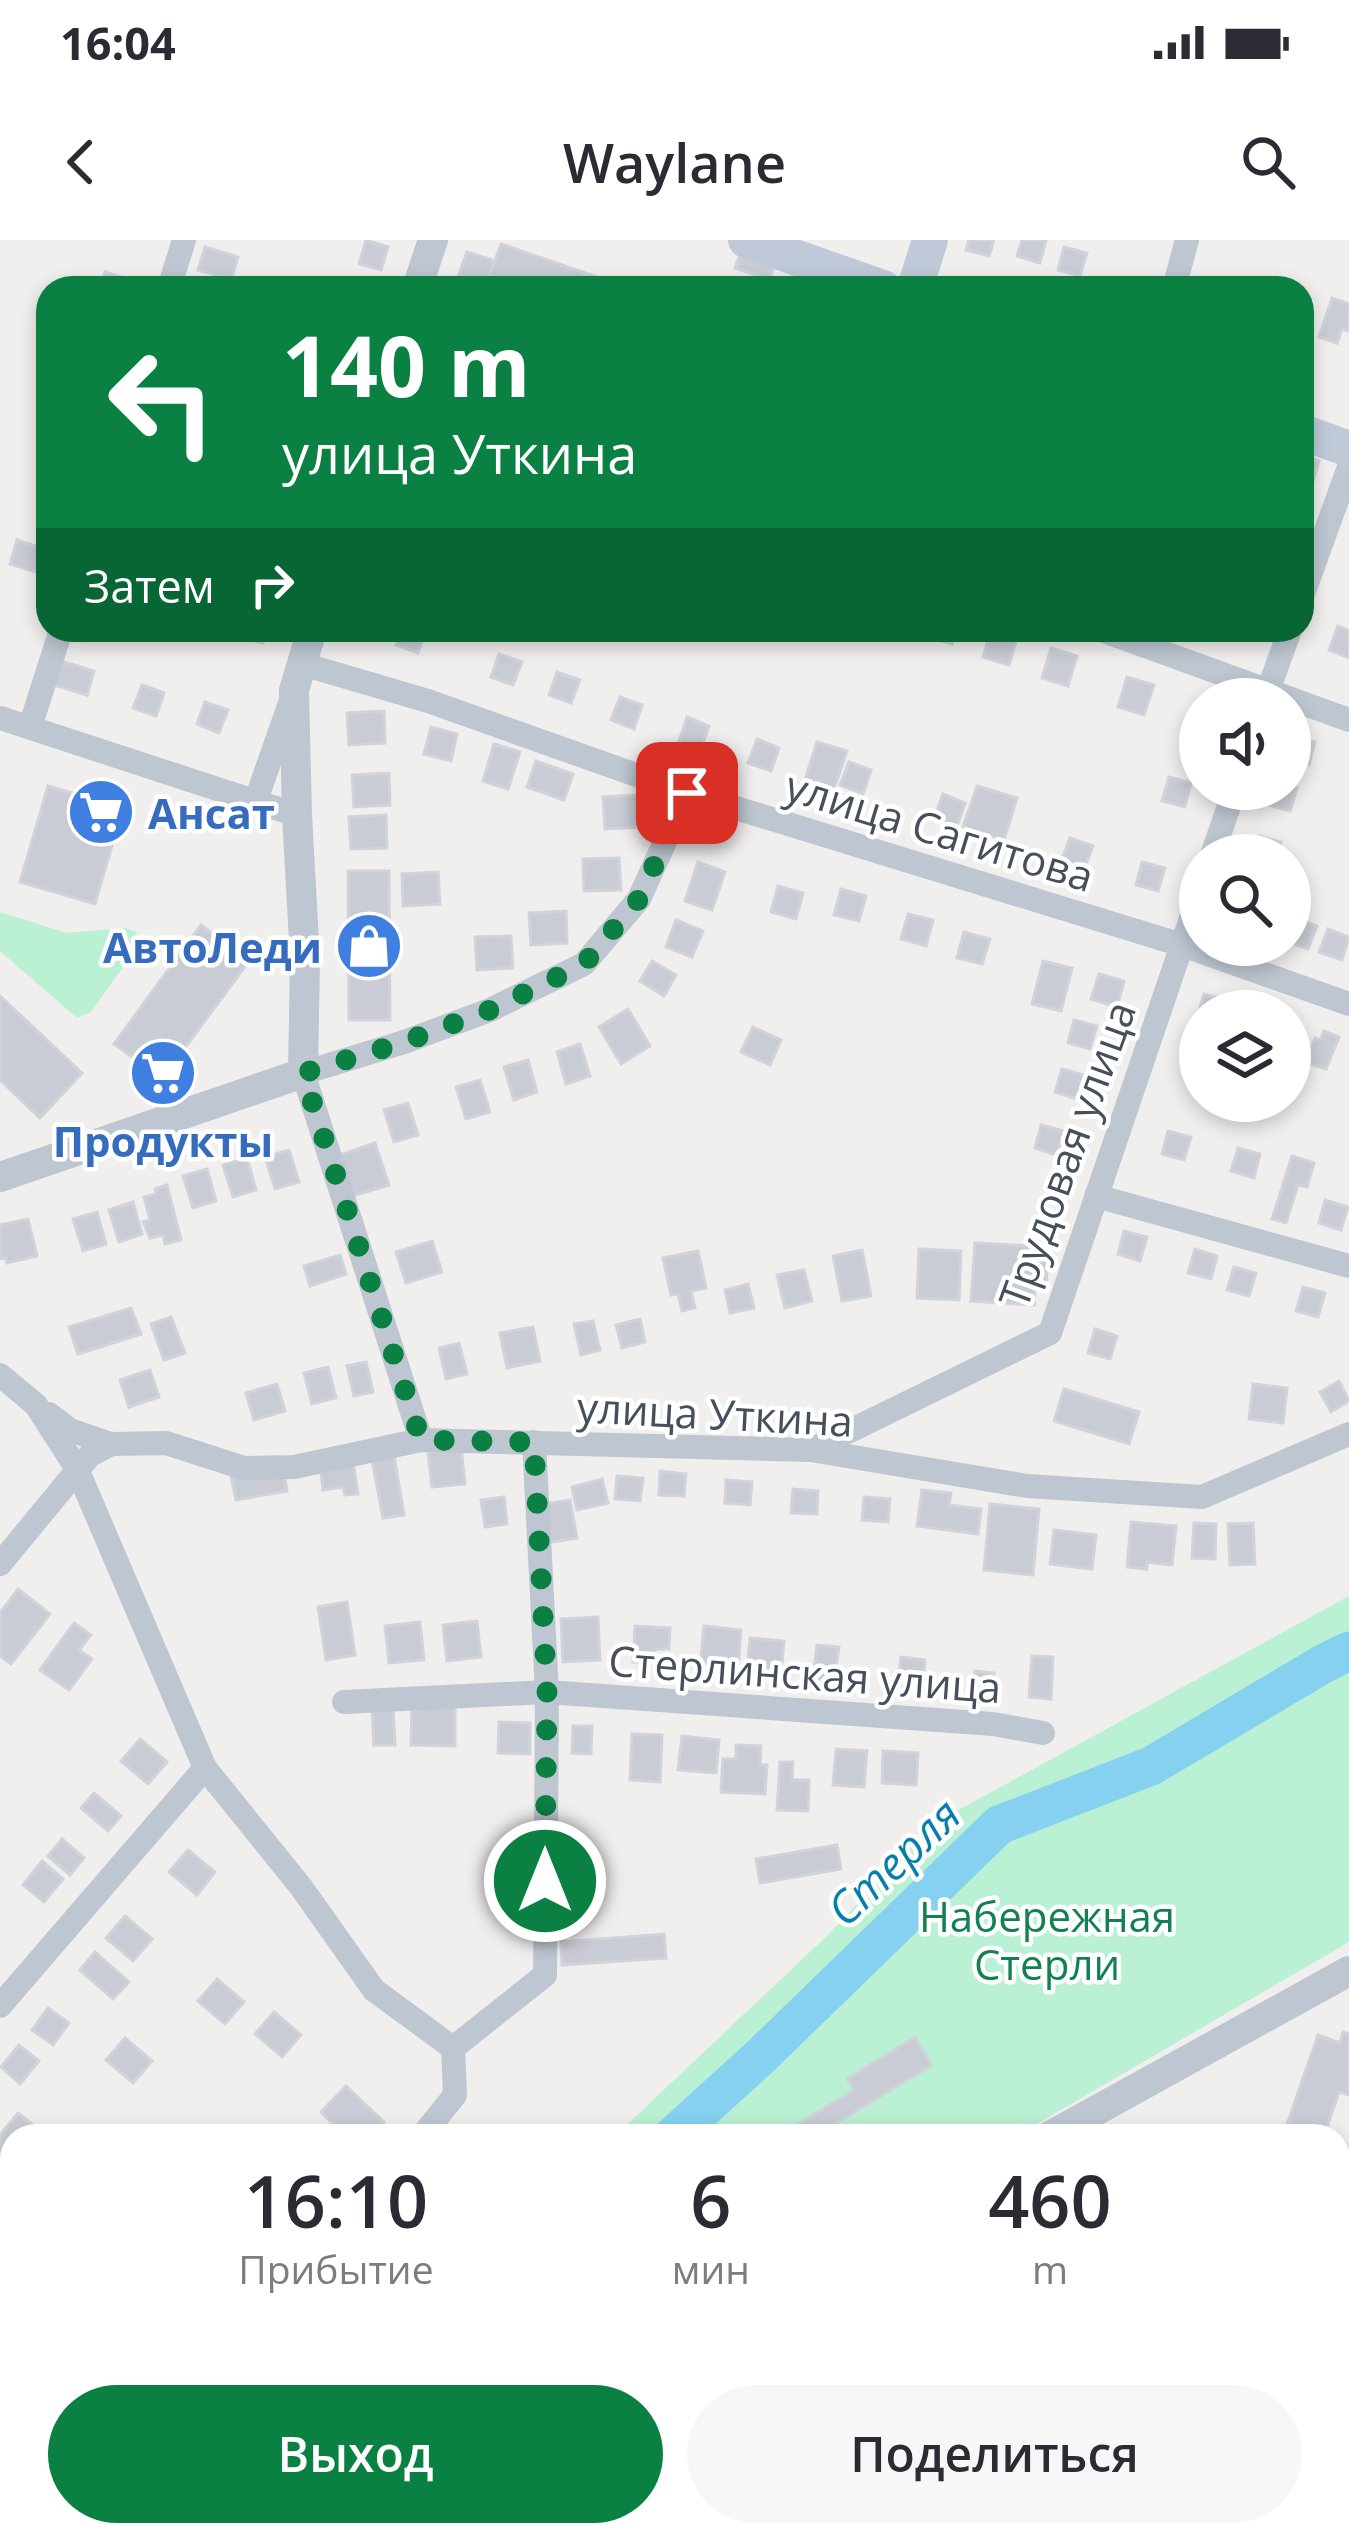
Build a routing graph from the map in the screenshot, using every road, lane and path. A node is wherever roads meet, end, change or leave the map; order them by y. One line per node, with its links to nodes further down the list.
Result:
1 (184, 240): 6 (street)
2 (433, 240): 7 (street)
3 (746, 240): 8 (main road)
4 (930, 240): 9 (main road)
5 (1186, 240): 10 (street)
6 (173, 276)
7 (421, 276)
8 (850, 276)
9 (919, 276)
10 (1177, 276)
11 (1314, 436): 12 (main road)
12 (1349, 448)
13 (1349, 467): 14 (street)
14 (1314, 564)
15 (57, 642): 25 (street)
16 (308, 642): 19 (street)
17 (1132, 642): 20 (street)
18 (1286, 642): 21 (street)
19 (298, 677): 26 (street, улица Сагитова); 27 (street); 28 (street)
20 (1226, 678)
21 (1273, 678)
22 (1311, 707): 24 (street)
23 (0, 718): 25 (street)
24 (1349, 719)
25 (30, 728): 27 (street)
26 (687, 793): 29 (street, улица Сагитова); 33 (street)
27 (255, 802): 28 (street)
28 (297, 815): 33 (street)
29 (1179, 944)
30 (1179, 954): 35 (street, Трудовая улица)
31 (1241, 966): 32 (street, улица Сагитова)
32 (1349, 1004)
33 (303, 1073): 34 (street); 40 (street)
34 (0, 1177)
35 (1096, 1196): 36 (street); 43 (street, Трудовая улица)
36 (1349, 1266)
37 (0, 1376): 38 (street)
38 (36, 1405): 42 (street); 44 (street)
39 (1349, 1434): 43 (street, улица Уткина)
40 (421, 1440): 41 (street, улица Уткина); 42 (street, улица Уткина)
41 (534, 1442): 43 (street, улица Уткина); 46 (street)
42 (111, 1444): 44 (street)
43 (811, 1450)
44 (77, 1469): 45 (street); 49 (street)
45 (0, 1564)
46 (547, 1692): 47 (street, Стерлинская улица); 48 (street, Стерлинская улица); 52 (street)
47 (344, 1702)
48 (1043, 1733)
49 (205, 1768): 51 (street); 52 (street)
50 (1349, 1971): 54 (street)
51 (0, 2006)
52 (453, 2048): 53 (street)
53 (432, 2124)
54 (1072, 2124)

